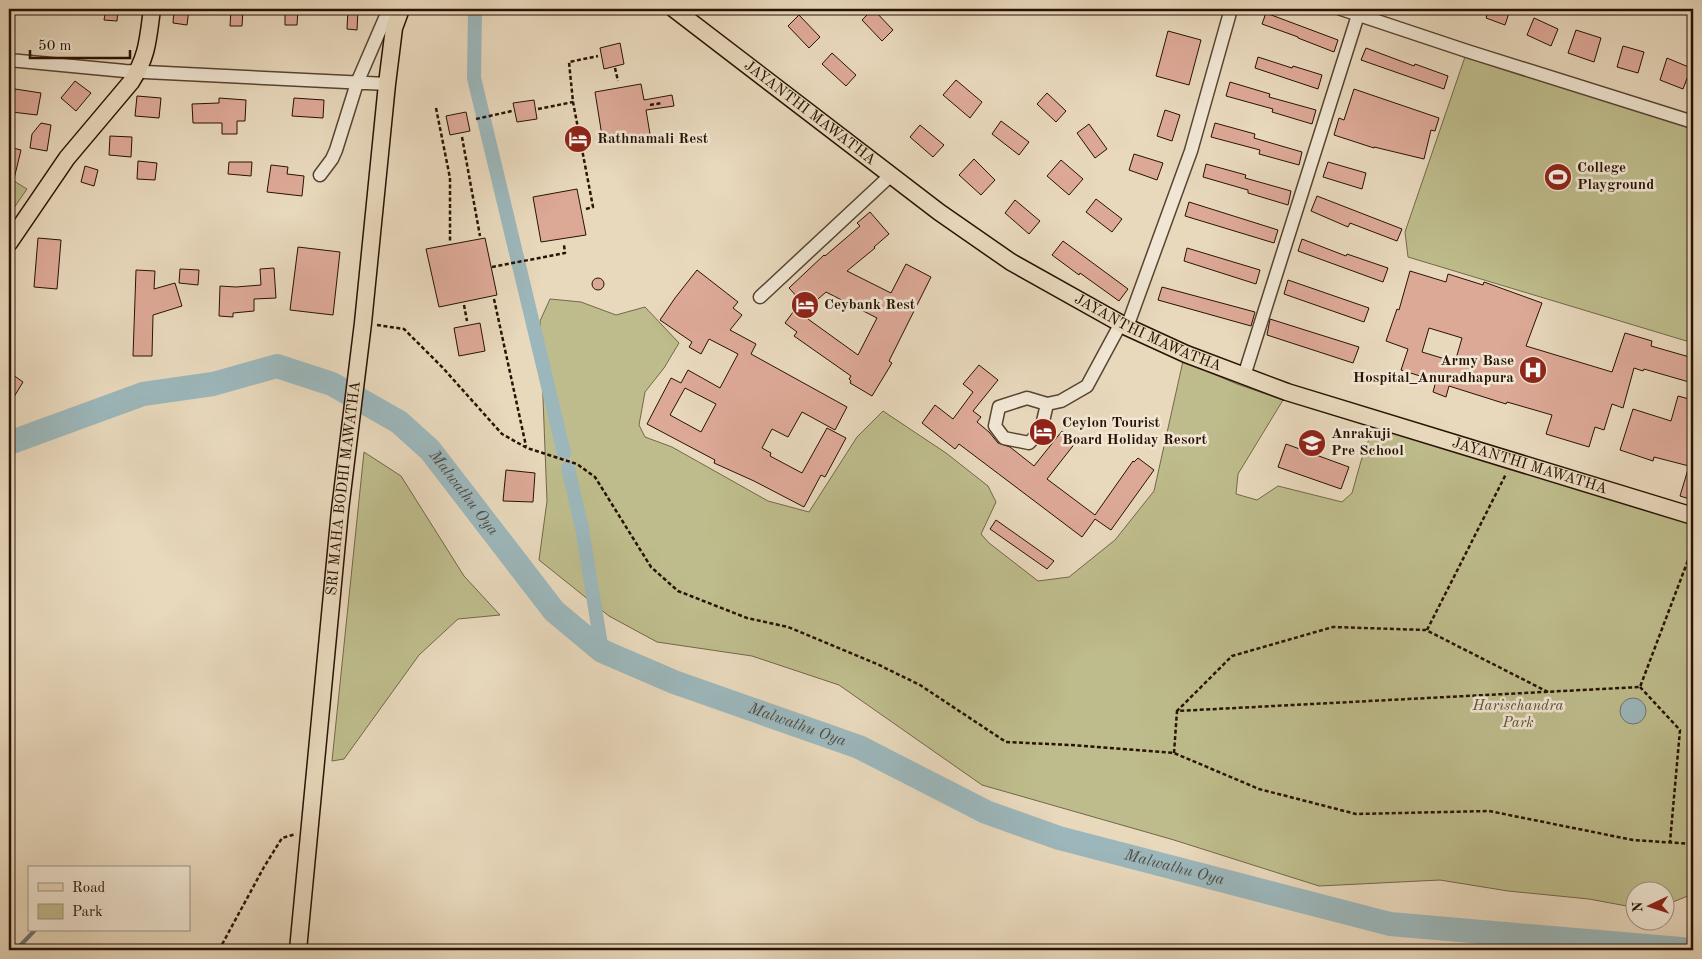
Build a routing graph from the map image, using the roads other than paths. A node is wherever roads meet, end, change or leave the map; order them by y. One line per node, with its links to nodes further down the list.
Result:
1 (152, 9): 10 (main road)
2 (391, 9): 8 (main road, SRI MAHA BODHI MAWATHA); 11 (street)
3 (401, 9): 8 (main road, SRI MAHA BODHI MAWATHA)
4 (674, 9): 15 (main road, JAYANTHI MAWATHA)
5 (1231, 9): 18 (street)
6 (1341, 9): 7 (street)
7 (1358, 15): 13 (street); 19 (street)
8 (394, 28): 12 (main road, SRI MAHA BODHI MAWATHA)
9 (9, 60): 10 (street)
10 (138, 71): 11 (street); 16 (main road)
11 (358, 83): 12 (street); 14 (street)
12 (387, 84): 22 (main road, SRI MAHA BODHI MAWATHA)
13 (1693, 122)
14 (320, 175)
15 (891, 175): 17 (street); 18 (main road, JAYANTHI MAWATHA)
16 (9, 243)
17 (760, 297)
18 (1124, 325): 19 (main road, JAYANTHI MAWATHA); 20 (street)
19 (1244, 376): 21 (main road, JAYANTHI MAWATHA)
20 (1047, 404)
21 (1693, 516)
22 (298, 950)

